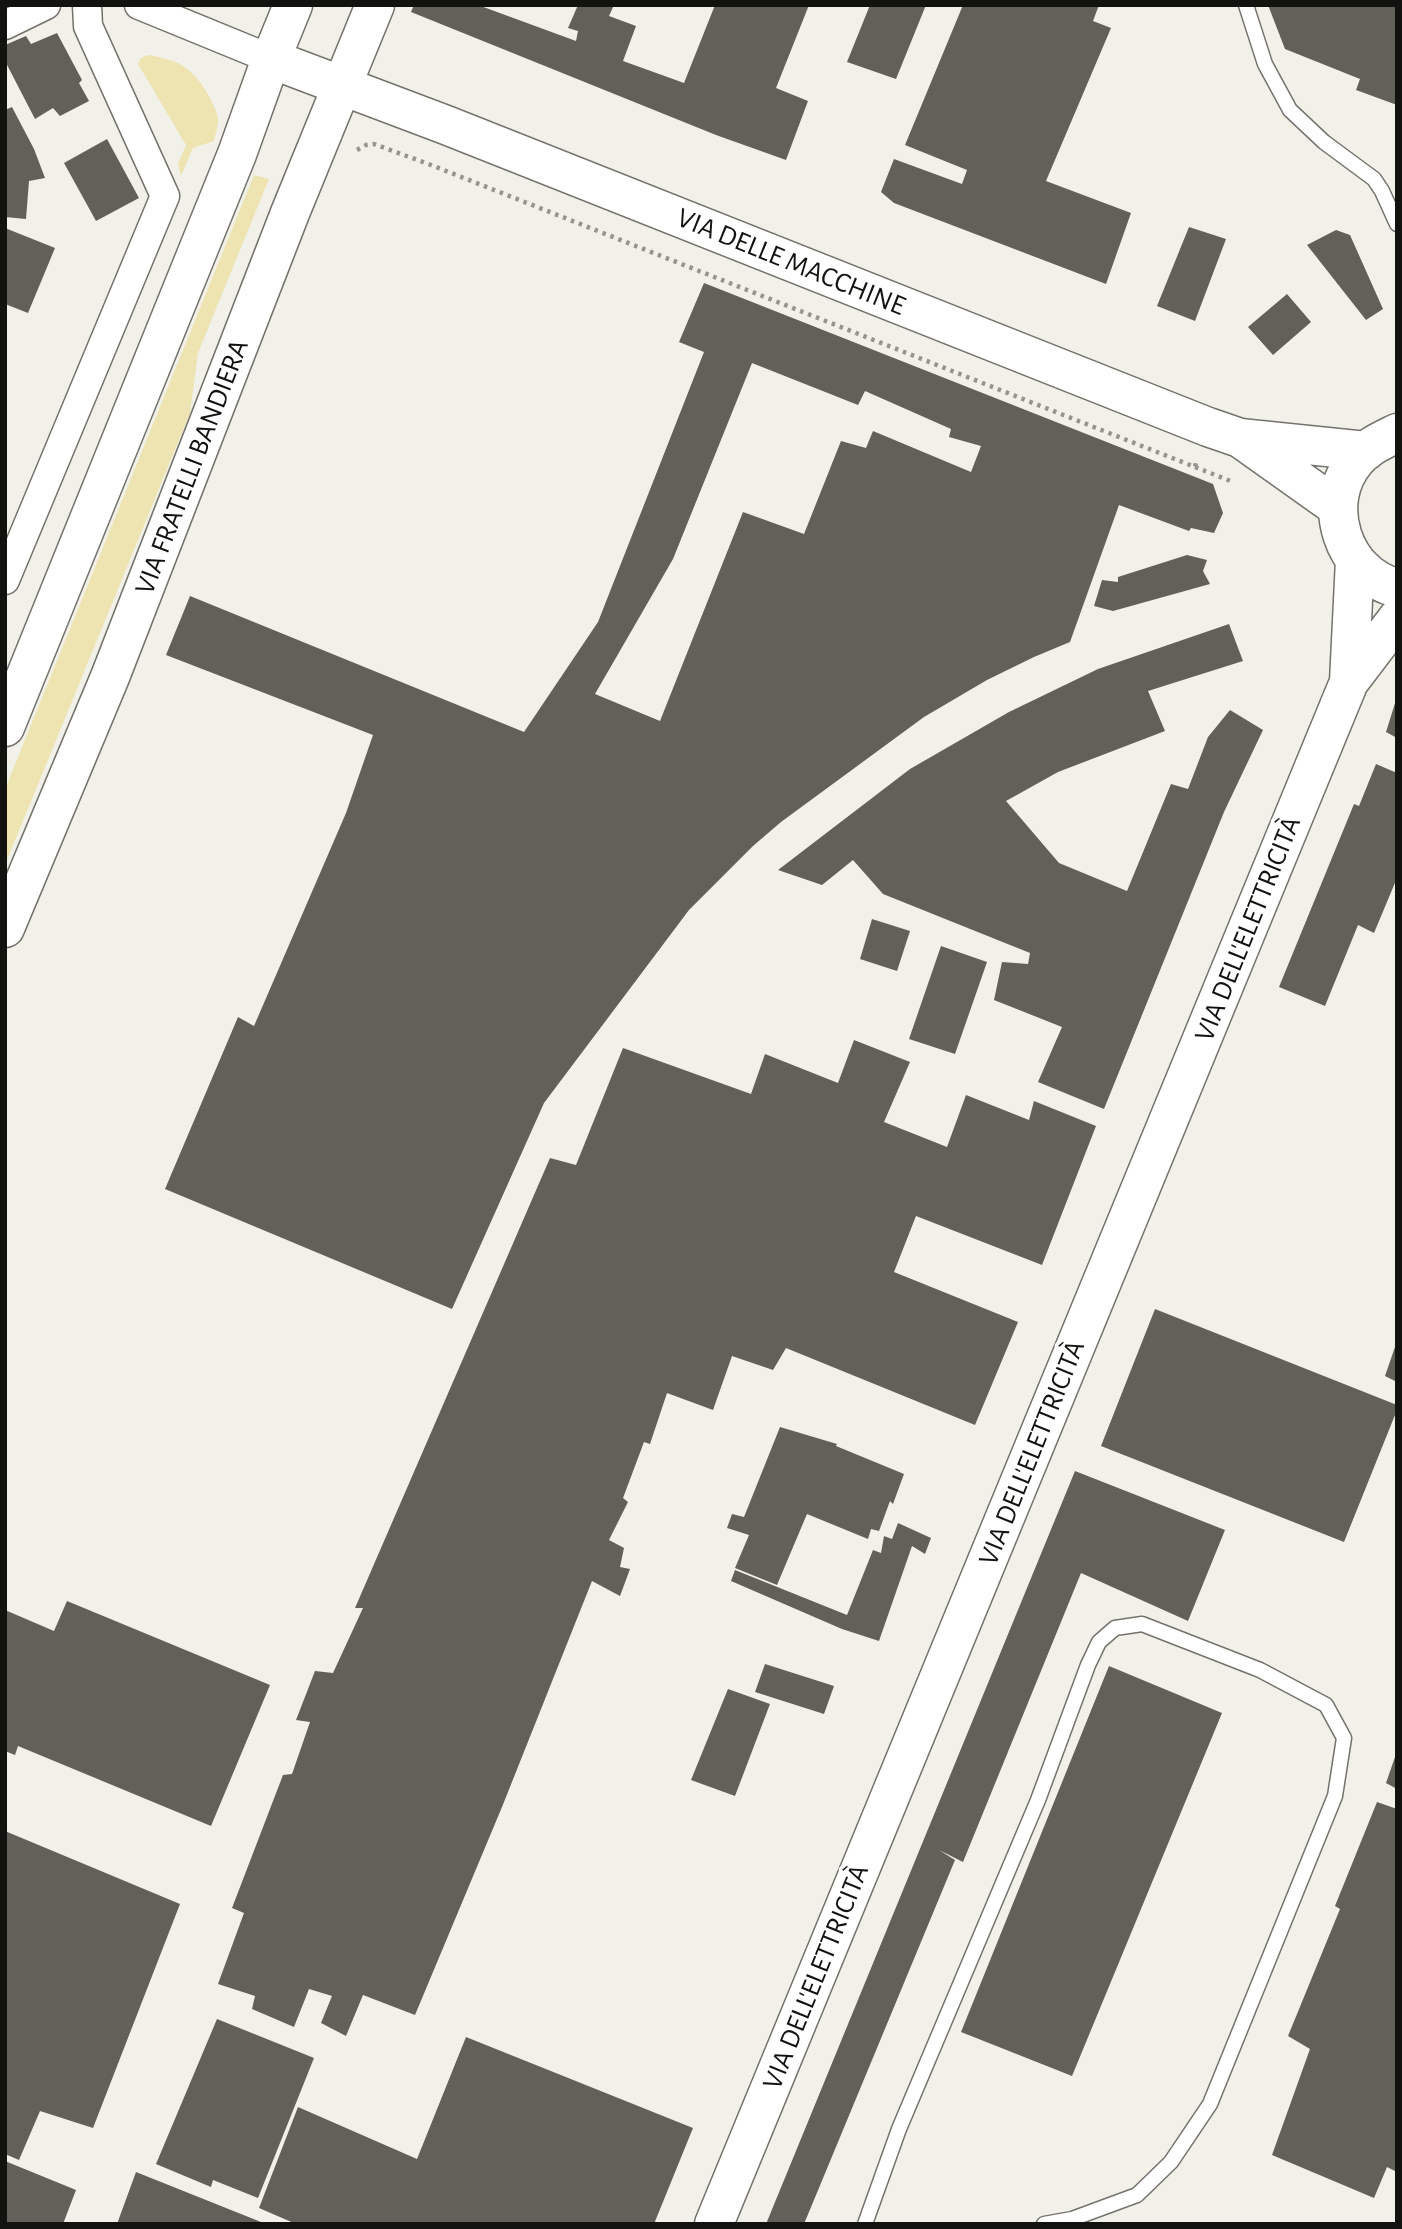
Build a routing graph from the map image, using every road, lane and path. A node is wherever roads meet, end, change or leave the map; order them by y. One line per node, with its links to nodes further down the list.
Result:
1 (46, 5): 7 (street)
2 (88, 5): 19 (street)
3 (139, 5): 8 (street)
4 (293, 5): 8 (street)
5 (375, 5): 9 (street, VIA FRATELLI BANDIERA)
6 (1246, 5): 11 (lane)
7 (5, 25)
8 (271, 59): 9 (street, VIA DELLE MACCHINE); 23 (street)
9 (341, 85): 13 (street, VIA DELLE MACCHINE); 24 (street, VIA FRATELLI BANDIERA)
10 (354, 154): 15 (path)
11 (1397, 224)
12 (1385, 436): 13 (street, VIA DELLE MACCHINE); 17 (street)
13 (1240, 438): 17 (street, VIA DELLE MACCHINE)
14 (1198, 457): 15 (path)
15 (1195, 467): 16 (path)
16 (1245, 487)
17 (1337, 507): 18 (street)
18 (1354, 560): 20 (street); 22 (street, VIA DELL'ELETTRICITÀ)
19 (5, 580)
20 (1397, 588)
21 (1397, 619): 22 (street, VIA DELL'ELETTRICITÀ)
22 (1349, 682): 25 (street, VIA DELL'ELETTRICITÀ)
23 (5, 727)
24 (5, 928)
25 (714, 2224)
26 (864, 2224): 27 (lane)
27 (1044, 2224)

